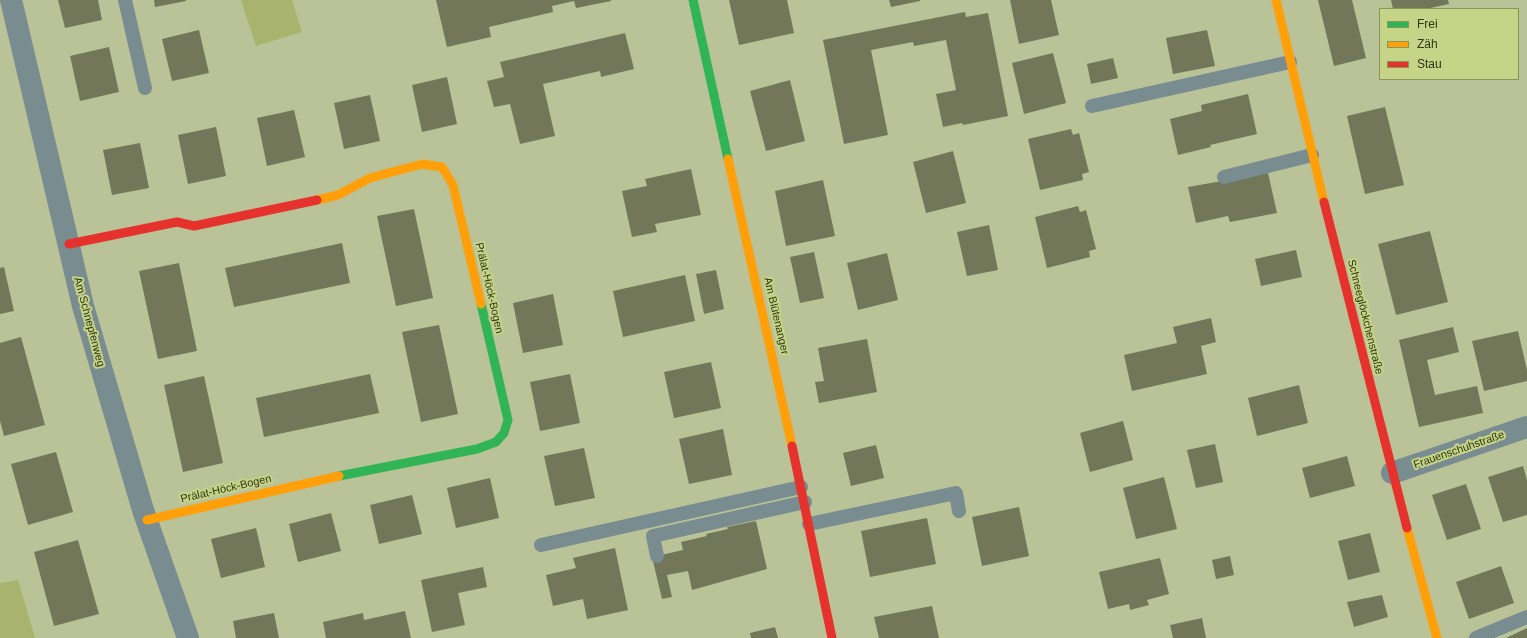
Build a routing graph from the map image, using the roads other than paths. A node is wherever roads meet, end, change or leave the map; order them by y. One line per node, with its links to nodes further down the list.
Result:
1 (11, 0): 10 (street, Am Schnepfenweg)
2 (125, 0): 6 (lane)
3 (693, 0): 13 (street, Am Blütenanger)
4 (1276, 0): 5 (street, Schneeglöckchenstraße)
5 (1290, 62): 7 (lane); 8 (street, Schneeglöckchenstraße)
6 (145, 88)
7 (1092, 106)
8 (1312, 155): 9 (lane); 12 (street, Schneeglöckchenstraße)
9 (1224, 178)
10 (69, 244): 16 (street, Am Schnepfenweg); 16 (street, Prälat-Höck-Bogen)
11 (1527, 427): 12 (street, Frauenschuhstraße)
12 (1392, 473): 23 (street, Schneeglöckchenstraße)
13 (801, 487): 14 (street, Am Blütenanger); 18 (lane)
14 (805, 502): 17 (street, Am Blütenanger); 19 (lane)
15 (959, 511): 17 (lane)
16 (148, 520): 21 (street, Am Schnepfenweg)
17 (810, 524): 22 (street, Am Blütenanger)
18 (541, 545)
19 (657, 556)
20 (1527, 617): 24 (lane)
21 (188, 638)
22 (832, 638)
23 (1437, 638)
24 (1476, 638)

